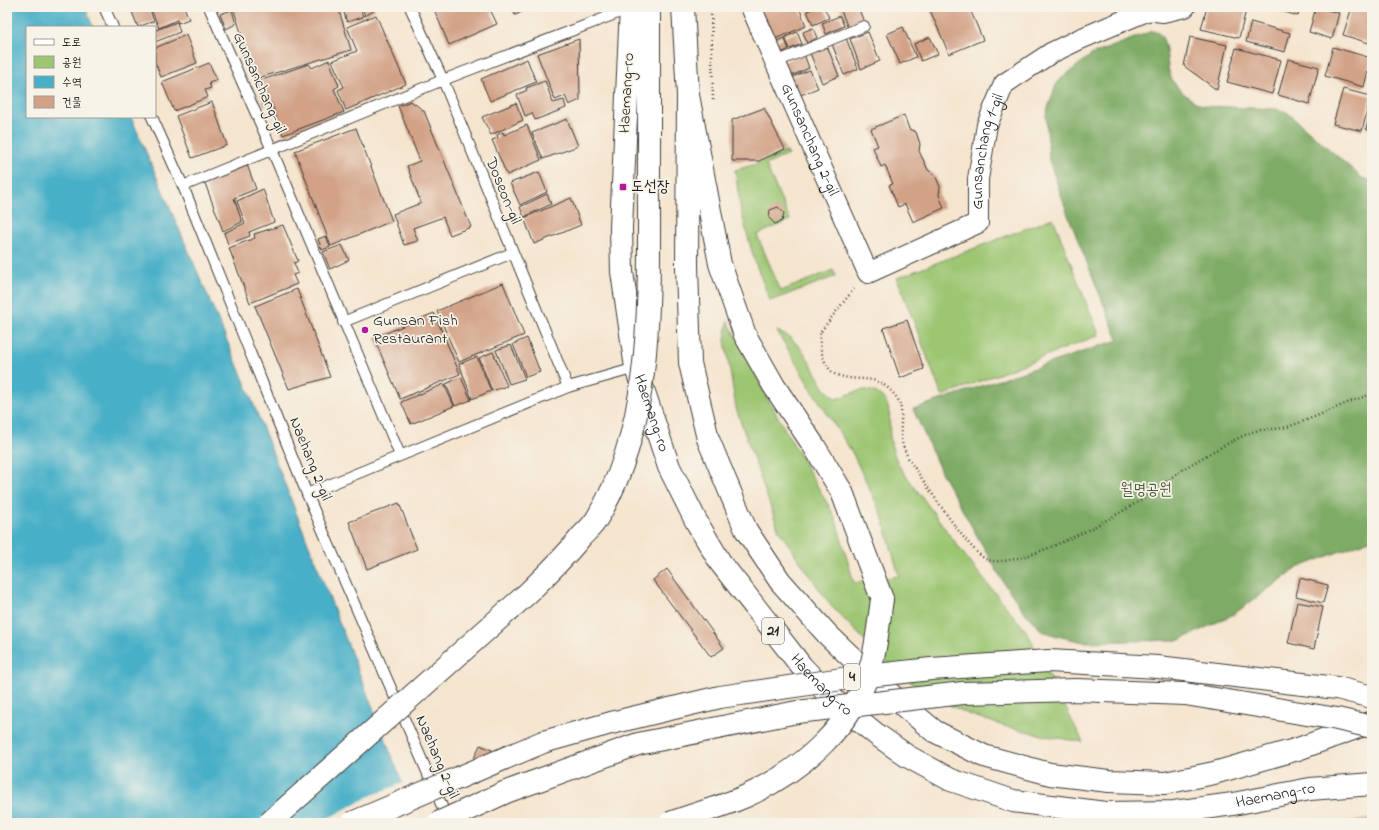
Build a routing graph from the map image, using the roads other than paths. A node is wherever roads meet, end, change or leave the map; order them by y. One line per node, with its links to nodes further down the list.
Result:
1 (104, 7): 9 (lane)
2 (209, 7): 15 (lane, Gunsanchang-gil)
3 (410, 7): 12 (lane, Doseon-gil)
4 (637, 7): 12 (lane); 20 (main road, Haemang-ro / 21); 30 (main road, bridge)
5 (683, 7): 13 (main road, 21)
6 (751, 7): 11 (street, Gunsanchang 2-gil)
7 (1185, 7): 8 (street)
8 (1152, 9): 18 (street, Gunsanchang 1-gil)
9 (113, 26)
10 (864, 26): 11 (lane)
11 (776, 62): 18 (street, Gunsanchang 2-gil)
12 (443, 80): 15 (lane); 17 (lane, Doseon-gil)
13 (688, 96): 25 (main road, 21); 32 (main road, bridge)
14 (152, 118): 16 (lane, Naehang 2-gil)
15 (272, 150): 16 (lane); 19 (lane)
16 (183, 186): 23 (lane, Naehang 2-gil)
17 (512, 253): 19 (lane); 21 (lane, Doseon-gil)
18 (868, 273)
19 (343, 322): 22 (lane)
20 (636, 368): 21 (lane); 29 (main road, Haemang-ro / 21)
21 (568, 387): 22 (lane)
22 (400, 455): 23 (lane)
23 (307, 494): 28 (lane, Naehang 2-gil)
24 (1372, 697): 31 (main road, 4, bridge)
25 (1372, 722)
26 (1372, 727): 28 (main road, 4, bridge)
27 (1372, 784): 29 (main road, Haemang-ro / 21)
28 (441, 817)
29 (1172, 818)
30 (269, 823)
31 (352, 823)
32 (670, 823)

